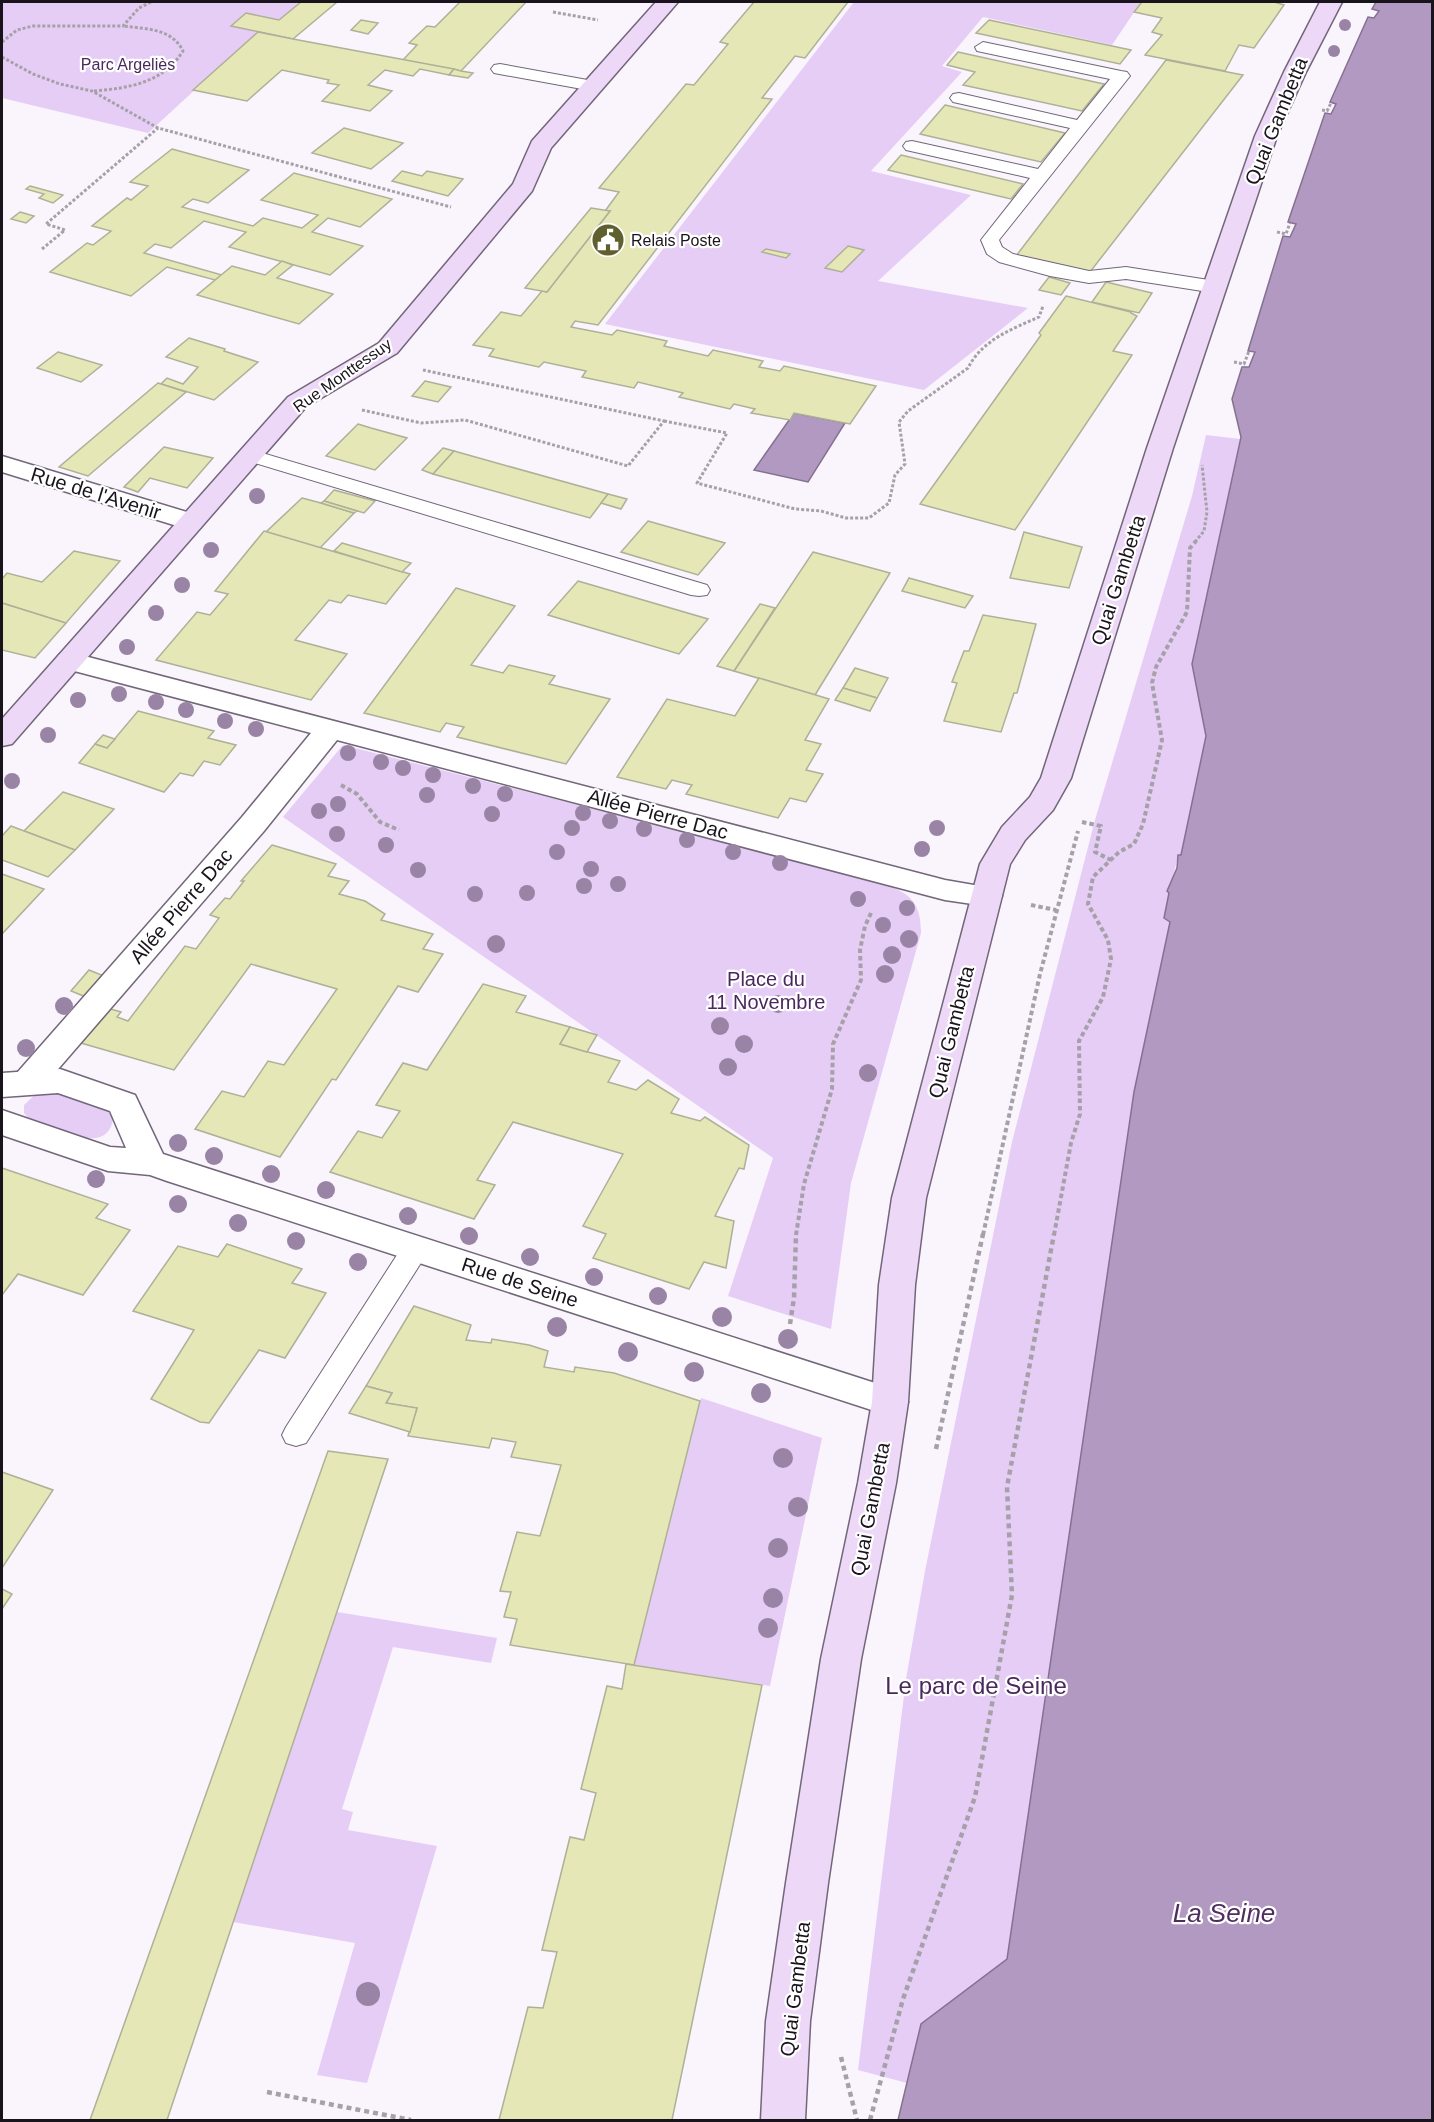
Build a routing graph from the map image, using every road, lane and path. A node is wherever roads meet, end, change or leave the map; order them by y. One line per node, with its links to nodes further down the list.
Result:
1 (138, 2): 5 (path)
2 (152, 2): 5 (path)
3 (667, 2): 13 (main road, Rue Monttessuy)
4 (1331, 2): 26 (main road, Quai Gambetta)
5 (139, 8): 8 (path)
6 (553, 12): 7 (path)
7 (600, 21)
8 (123, 26): 9 (path); 14 (path)
9 (2, 42)
10 (983, 47): 18 (lane)
11 (2, 57): 14 (path)
12 (500, 69): 13 (lane)
13 (593, 86): 29 (main road, Rue Monttessuy)
14 (92, 91): 19 (path)
15 (959, 99): 18 (lane)
16 (1331, 103): 17 (path)
17 (1328, 109)
18 (1082, 126): 21 (lane)
19 (158, 128): 22 (path); 25 (path)
20 (912, 146): 21 (lane)
21 (1042, 175): 26 (lane)
22 (455, 208)
23 (1290, 223): 24 (path)
24 (1280, 233)
25 (42, 249)
26 (1215, 287): 47 (main road, Quai Gambetta)
27 (1043, 306): 32 (path)
28 (1249, 351): 30 (path)
29 (374, 356): 31 (main road, Rue Monttessuy); 32 (path)
30 (1245, 362)
31 (306, 397): 32 (path); 34 (main road, Rue Monttessuy)
32 (664, 421)
33 (1201, 453): 45 (path)
34 (249, 455): 36 (main road, Rue Monttessuy); 37 (lane)
35 (2, 464): 36 (street, Rue de l'Avenir)
36 (190, 522): 38 (main road, Rue Monttessuy)
37 (699, 590)
38 (69, 661): 39 (street, Allée Pierre Dac); 40 (main road, Rue Monttessuy)
39 (331, 728): 41 (street, Allée Pierre Dac); 46 (street, Allée Pierre Dac)
40 (2, 737)
41 (298, 769): 44 (path); 48 (street, Allée Pierre Dac)
42 (1084, 811): 43 (path)
43 (1081, 822): 45 (path); 55 (path)
44 (399, 830)
45 (1111, 860): 61 (path)
46 (888, 874): 47 (street, Allée Pierre Dac); 52 (path)
47 (986, 896): 53 (main road, Quai Gambetta)
48 (15, 1083): 50 (street)
49 (2, 1122): 50 (street, Rue de Seine)
50 (150, 1162): 51 (street, Rue de Seine)
51 (416, 1248): 52 (street, Rue de Seine); 54 (lane)
52 (806, 1375): 53 (street, Rue de Seine)
53 (890, 1402): 59 (main road, Quai Gambetta)
54 (297, 1435)
55 (935, 1453)
56 (840, 2054): 60 (path)
57 (267, 2092): 58 (path)
58 (411, 2121)
59 (783, 2121)
60 (857, 2121)
61 (870, 2121)

